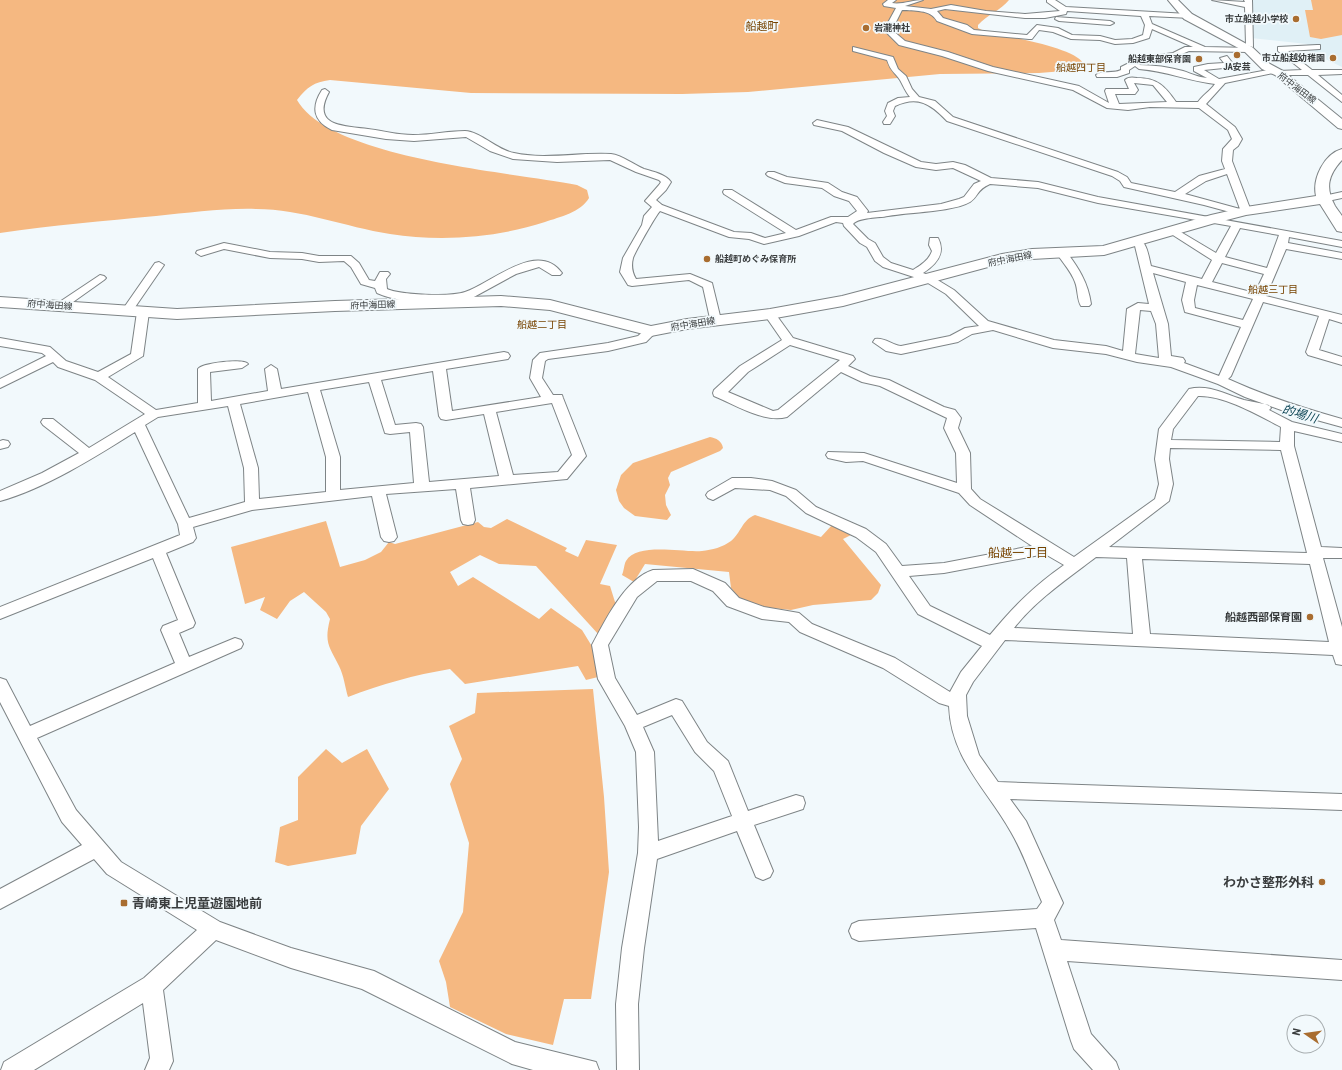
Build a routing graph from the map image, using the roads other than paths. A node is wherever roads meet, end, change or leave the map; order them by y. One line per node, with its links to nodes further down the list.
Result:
1 (892, 0): 7 (street)
2 (919, 0): 7 (street)
3 (1051, 0): 8 (street)
4 (1173, 0): 12 (main road, 府中海田線)
5 (1216, 0): 6 (street)
6 (1248, 2): 19 (street)
7 (900, 7): 9 (street); 37 (street)
8 (1064, 9): 9 (street); 10 (street)
9 (932, 11): 16 (street)
10 (1097, 11): 11 (street); 14 (street)
11 (1144, 14): 12 (street); 15 (street)
12 (1188, 16): 19 (main road, 府中海田線)
13 (1058, 19): 14 (street)
14 (1110, 23): 18 (street)
15 (1149, 25): 18 (street); 21 (street)
16 (1059, 31): 17 (street); 18 (street)
17 (1109, 31)
18 (1125, 42)
19 (1250, 47): 23 (street); 25 (main road, 府中海田線)
20 (1317, 47): 29 (street)
21 (1202, 48): 23 (street); 30 (street)
22 (856, 49): 33 (street)
23 (1223, 49): 24 (street)
24 (1230, 58): 25 (street); 31 (street)
25 (1259, 59): 27 (main road, 府中海田線)
26 (1139, 67): 31 (street)
27 (1274, 72): 29 (street); 31 (street); 40 (main road, 府中海田線)
28 (1342, 72): 29 (street)
29 (1311, 73): 34 (street)
30 (1100, 75)
31 (1221, 82): 36 (street)
32 (325, 92): 52 (street)
33 (916, 99): 38 (street); 45 (street)
34 (1342, 99)
35 (1173, 104): 36 (street); 37 (street); 37 (street)
36 (1201, 105): 42 (street)
37 (1116, 106)
38 (887, 122)
39 (817, 123): 44 (street)
40 (1342, 125)
41 (1342, 153): 50 (main road)
42 (1230, 171): 47 (street); 55 (street)
43 (771, 174): 56 (street)
44 (989, 181): 51 (street); 54 (street)
45 (1127, 185): 47 (street); 51 (street)
46 (728, 192): 60 (street)
47 (1178, 195): 55 (street)
48 (1342, 195): 50 (street)
49 (907, 198): 54 (street)
50 (1323, 199): 55 (main road, 府中海田線); 58 (main road)
51 (1124, 205): 53 (street)
52 (658, 208): 60 (street); 91 (street)
53 (1143, 208): 57 (street); 59 (street)
54 (893, 212): 56 (street)
55 (1241, 216): 57 (main road, 府中海田線); 61 (street); 69 (street)
56 (854, 218): 60 (street); 75 (street)
57 (1211, 219): 59 (main road, 府中海田線)
58 (1342, 228)
59 (1172, 230): 63 (main road, 府中海田線); 69 (street)
60 (795, 234)
61 (1285, 234): 64 (street); 65 (street)
62 (934, 240): 75 (street)
63 (1135, 241): 66 (main road, 府中海田線); 71 (street)
64 (1342, 244)
65 (1282, 246): 68 (street); 72 (street)
66 (1061, 252): 75 (main road, 府中海田線); 83 (street)
67 (201, 253): 79 (street)
68 (1342, 256)
69 (1219, 258): 72 (street); 78 (street)
70 (159, 265): 86 (street)
71 (1146, 268): 77 (street); 85 (street)
72 (1270, 272): 80 (street)
73 (556, 273): 81 (street)
74 (384, 274): 79 (street)
75 (921, 275): 88 (main road, 府中海田線); 93 (street)
76 (100, 278): 84 (street)
77 (1192, 280): 78 (street); 92 (street)
78 (1205, 284): 80 (street)
79 (381, 286): 81 (street)
80 (1259, 297): 89 (street); 92 (street)
81 (466, 299): 87 (main road, 府中海田線); 94 (main road, 府中海田線)
82 (0, 302): 84 (main road, 府中海田線)
83 (1085, 304)
84 (62, 305): 86 (main road, 府中海田線)
85 (1156, 308): 98 (street); 106 (street)
86 (127, 312): 87 (main road, 府中海田線)
87 (143, 312): 107 (street)
88 (770, 314): 91 (main road, 府中海田線); 95 (street)
89 (1325, 315): 90 (street); 101 (street)
90 (1342, 319)
91 (715, 320): 94 (main road, 府中海田線)
92 (1248, 325): 106 (street)
93 (993, 327): 97 (street); 98 (street)
94 (651, 331): 112 (street)
95 (789, 341): 104 (street); 104 (street)
96 (0, 342): 100 (street)
97 (879, 342)
98 (1129, 355): 113 (street)
99 (504, 356): 103 (street)
100 (54, 357): 107 (street); 109 (street)
101 (1342, 361)
102 (242, 364): 115 (street)
103 (439, 367): 108 (street); 116 (street)
104 (840, 367): 131 (street)
105 (271, 369): 111 (street)
106 (1225, 376): 113 (street)
107 (99, 377): 117 (street)
108 (374, 378): 110 (street); 130 (street)
109 (0, 384)
110 (313, 388): 111 (street); 135 (street)
111 (275, 394): 114 (street)
112 (549, 399): 116 (street); 128 (street)
113 (1249, 399): 119 (street); 121 (street); 122 (street); 124 (street)
114 (233, 401): 115 (street); 136 (street)
115 (205, 406): 117 (street)
116 (489, 409): 128 (street)
117 (154, 414): 120 (street)
118 (48, 422): 126 (street)
119 (1342, 423)
120 (138, 424): 126 (street); 138 (street)
121 (1288, 425): 123 (street); 125 (street)
122 (1342, 432)
123 (1342, 438)
124 (1164, 444): 125 (street); 142 (street)
125 (1287, 446): 145 (street)
126 (89, 454): 134 (street)
127 (833, 455): 131 (street)
128 (506, 480): 129 (street)
129 (462, 484): 130 (street); 137 (street)
130 (422, 487): 132 (street)
131 (964, 490): 140 (street)
132 (378, 491): 135 (street); 139 (street)
133 (713, 495): 147 (street)
134 (0, 496)
135 (333, 496): 136 (street)
136 (252, 506): 138 (street)
137 (468, 520)
138 (185, 524): 141 (street)
139 (389, 537)
140 (1047, 548): 146 (street); 147 (street)
141 (157, 550): 148 (street); 153 (street)
142 (1093, 552): 143 (street); 146 (street)
143 (1134, 553): 145 (street); 150 (street)
144 (1342, 553): 145 (street)
145 (1315, 555): 152 (street)
146 (1075, 565): 149 (street)
147 (898, 572): 149 (street)
148 (0, 613)
149 (997, 639): 150 (street); 155 (street)
150 (1142, 640): 152 (street)
151 (235, 644): 153 (street)
152 (1341, 653)
153 (185, 666): 157 (street)
154 (0, 685): 157 (street)
155 (958, 702): 156 (street); 158 (street)
156 (633, 724): 161 (street); 163 (street)
157 (27, 735): 162 (street)
158 (994, 790): 159 (street); 166 (street)
159 (1342, 802)
160 (796, 803): 161 (street)
161 (743, 822): 163 (street); 164 (street)
162 (96, 848): 165 (street); 167 (street)
163 (648, 853): 175 (street)
164 (763, 871)
165 (0, 900)
166 (1043, 918): 168 (street); 169 (street)
167 (213, 929): 171 (street); 174 (street)
168 (859, 932)
169 (1053, 950): 170 (street); 176 (street)
170 (1342, 970)
171 (152, 986): 172 (street); 173 (street)
172 (12, 1070)
173 (156, 1070)
174 (588, 1070)
175 (628, 1070)
176 (1108, 1070)

